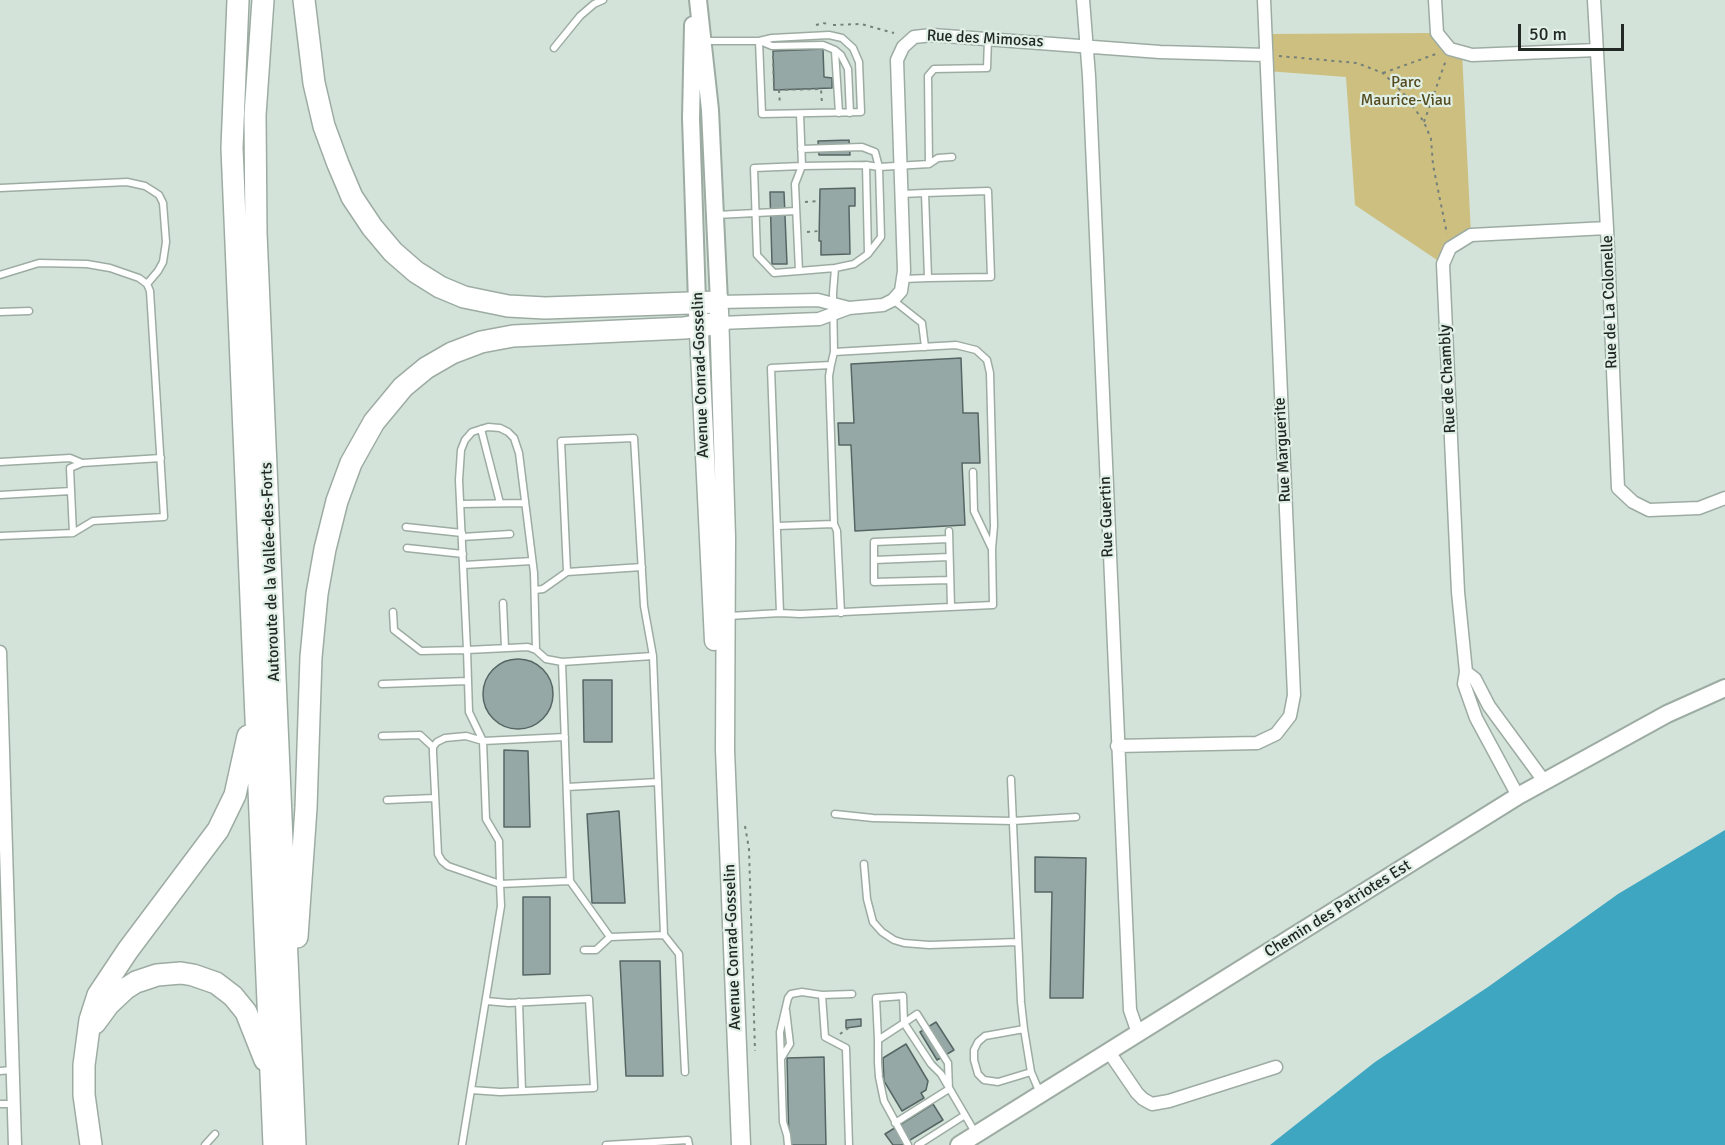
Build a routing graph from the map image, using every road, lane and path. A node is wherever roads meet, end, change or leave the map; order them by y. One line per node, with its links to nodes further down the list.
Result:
1 (238, 0): 109 (highway, Autoroute de la Vallée-des-Forts)
2 (263, 0): 148 (highway, Autoroute de la Vallée-des-Forts)
3 (304, 0): 53 (highway)
4 (603, 0): 14 (lane)
5 (697, 0): 11 (street, Avenue Conrad-Gosselin)
6 (1083, 0): 13 (street, Rue Guertin)
7 (1264, 0): 19 (street, Rue Marguerite)
8 (1435, 0): 15 (street)
9 (1594, 0): 17 (street, Rue de La Colonelle)
10 (988, 38): 13 (street, Rue des Mimosas); 30 (lane); 33 (street, Rue des Mimosas)
11 (698, 41): 12 (lane); 42 (street, Avenue Conrad-Gosselin); 53 (street, Avenue Conrad-Gosselin)
12 (759, 41): 16 (lane); 22 (lane); 25 (lane)
13 (1086, 45): 19 (street, Rue des Mimosas); 114 (street, Rue Guertin)
14 (554, 48)
15 (1450, 49): 17 (street); 20 (path); 27 (path)
16 (835, 50): 22 (lane); 24 (lane)
17 (1597, 50): 43 (street, Rue de La Colonelle)
18 (773, 51): 21 (path)
19 (1266, 55): 20 (path); 114 (street, Rue Marguerite)
20 (1383, 74): 27 (path)
21 (779, 90): 23 (path); 25 (path)
22 (850, 112): 24 (lane)
23 (822, 113): 24 (lane); 26 (lane)
24 (839, 113)
25 (780, 114): 26 (lane)
26 (800, 114): 28 (lane)
27 (1424, 122): 44 (path)
28 (801, 149): 32 (lane); 34 (lane)
29 (952, 157): 30 (lane)
30 (929, 164): 33 (lane)
31 (866, 165): 32 (lane); 34 (lane); 45 (lane)
32 (802, 166): 39 (lane); 41 (lane)
33 (900, 166): 34 (lane); 37 (street, Rue des Mimosas)
34 (879, 167): 45 (lane)
35 (0, 189): 51 (lane)
36 (925, 193): 37 (lane); 49 (lane); 49 (lane)
37 (902, 194): 50 (street, Rue des Mimosas)
38 (820, 201): 39 (path)
39 (796, 202): 40 (lane)
40 (796, 211): 41 (lane); 47 (lane)
41 (756, 213): 42 (lane); 47 (lane)
42 (715, 215): 57 (street, Avenue Conrad-Gosselin)
43 (1607, 228): 44 (street); 69 (street, Rue de La Colonelle)
44 (1450, 248): 105 (street, Rue de Chambly)
45 (868, 254): 46 (lane)
46 (835, 268): 47 (lane); 54 (lane)
47 (799, 271)
48 (0, 274): 51 (lane)
49 (928, 278): 50 (lane)
50 (903, 279): 52 (street, Rue des Mimosas)
51 (147, 284): 63 (lane)
52 (892, 300): 54 (street); 59 (lane)
53 (697, 302): 57 (highway); 58 (main road, Avenue Conrad-Gosselin)
54 (833, 309): 57 (street); 57 (street); 60 (lane)
55 (29, 311): 56 (lane)
56 (0, 312)
57 (719, 313): 58 (highway); 98 (main road, Avenue Conrad-Gosselin)
58 (699, 327): 116 (main road, Avenue Conrad-Gosselin); 148 (highway)
59 (925, 347): 60 (lane); 83 (lane)
60 (834, 352): 61 (lane)
61 (831, 365): 73 (lane); 74 (lane)
62 (481, 429): 70 (lane); 71 (lane); 72 (lane)
63 (161, 458): 65 (lane); 77 (lane)
64 (0, 462): 65 (lane)
65 (82, 463): 67 (lane)
66 (973, 472): 83 (lane)
67 (72, 491): 68 (lane); 77 (lane)
68 (0, 495)
69 (1725, 498)
70 (500, 503): 71 (lane); 72 (lane)
71 (525, 503): 87 (lane)
72 (461, 504): 79 (lane)
73 (834, 524): 74 (lane); 96 (lane)
74 (777, 526): 97 (lane)
75 (406, 527): 79 (lane)
76 (949, 531): 81 (lane)
77 (73, 532): 80 (lane)
78 (510, 534): 79 (lane)
79 (462, 535): 84 (lane)
80 (0, 536)
81 (949, 539): 85 (lane); 86 (lane)
82 (406, 548): 84 (lane)
83 (992, 549): 94 (lane)
84 (463, 554): 88 (lane)
85 (949, 557): 86 (lane); 91 (lane)
86 (874, 560): 91 (lane)
87 (532, 561): 88 (lane); 92 (lane)
88 (464, 565): 100 (lane)
89 (642, 567): 90 (lane); 90 (lane); 103 (lane)
90 (567, 572): 92 (lane)
91 (950, 580): 94 (lane)
92 (535, 590): 101 (lane)
93 (503, 603): 99 (lane)
94 (951, 607): 96 (lane)
95 (393, 612): 100 (lane)
96 (841, 612): 97 (lane)
97 (780, 613): 98 (lane)
98 (725, 616): 116 (main road, Avenue Conrad-Gosselin)
99 (506, 648): 100 (lane); 101 (lane)
100 (467, 650): 106 (lane)
101 (536, 650): 104 (lane)
102 (0, 654): 110 (street)
103 (653, 656): 104 (lane); 119 (lane)
104 (562, 662): 112 (lane)
105 (1466, 672): 118 (street); 121 (street, Rue de Chambly)
106 (468, 681): 107 (lane); 113 (lane)
107 (382, 684)
108 (1725, 688): 118 (street, Chemin des Patriotes Est)
109 (255, 707): 146 (highway); 155 (highway, Autoroute de la Vallée-des-Forts)
110 (1, 714): 124 (street)
111 (382, 736): 115 (lane)
112 (565, 737): 113 (lane); 120 (lane)
113 (483, 741): 115 (lane); 131 (lane)
114 (1117, 746): 145 (street, Rue Guertin)
115 (434, 747): 122 (lane)
116 (725, 750): 175 (main road, Avenue Conrad-Gosselin)
117 (1011, 779): 127 (lane)
118 (1544, 781): 121 (street, Chemin des Patriotes Est)
119 (658, 782): 120 (lane); 132 (lane)
120 (567, 787): 130 (lane)
121 (1518, 796): 145 (street, Chemin des Patriotes Est)
122 (434, 798): 123 (lane); 131 (lane)
123 (387, 800)
124 (2, 802): 128 (street)
125 (835, 814): 127 (lane)
126 (1076, 817): 127 (lane)
127 (1013, 821): 134 (lane)
128 (3, 846): 152 (street)
129 (864, 864): 134 (lane)
130 (570, 881): 131 (lane); 133 (lane)
131 (500, 884): 138 (lane)
132 (664, 935): 133 (lane); 153 (lane)
133 (610, 937): 135 (lane)
134 (1018, 942): 143 (lane)
135 (584, 950)
136 (852, 994): 137 (lane)
137 (822, 995): 140 (lane); 177 (lane)
138 (486, 1001): 139 (lane); 157 (lane)
139 (519, 1002): 158 (lane); 158 (lane)
140 (786, 1006): 150 (lane); 150 (lane)
141 (904, 1023): 147 (lane); 147 (lane); 156 (lane); 156 (lane)
142 (850, 1027): 144 (path)
143 (1024, 1029): 154 (lane); 154 (lane)
144 (842, 1033)
145 (1138, 1033): 149 (street, Chemin des Patriotes Est)
146 (88, 1037): 155 (highway); 168 (highway)
147 (878, 1040): 163 (lane)
148 (290, 1046): 171 (highway, Autoroute de la Vallée-des-Forts)
149 (1108, 1052): 151 (street); 159 (street, Chemin des Patriotes Est)
150 (782, 1057): 176 (lane)
151 (1276, 1066)
152 (6, 1070): 161 (street)
153 (685, 1072)
154 (1031, 1072): 159 (lane)
155 (271, 1076): 170 (highway, Autoroute de la Vallée-des-Forts)
156 (949, 1089): 162 (lane); 163 (lane)
157 (471, 1090): 158 (lane); 172 (lane)
158 (522, 1092)
159 (1041, 1094): 165 (street, Chemin des Patriotes Est)
160 (0, 1104): 161 (lane)
161 (13, 1104): 167 (street)
162 (965, 1115): 165 (lane); 179 (lane)
163 (895, 1123): 178 (lane)
164 (215, 1134): 169 (lane)
165 (976, 1134): 180 (street, Chemin des Patriotes Est)
166 (648, 1144): 173 (lane); 174 (lane)
167 (15, 1145)
168 (91, 1145)
169 (206, 1145)
170 (274, 1145)
171 (295, 1145)
172 (462, 1145)
173 (606, 1145)
174 (689, 1145)
175 (741, 1145)
176 (788, 1145)
177 (849, 1145)
178 (908, 1145)
179 (918, 1145)
180 (959, 1145)

